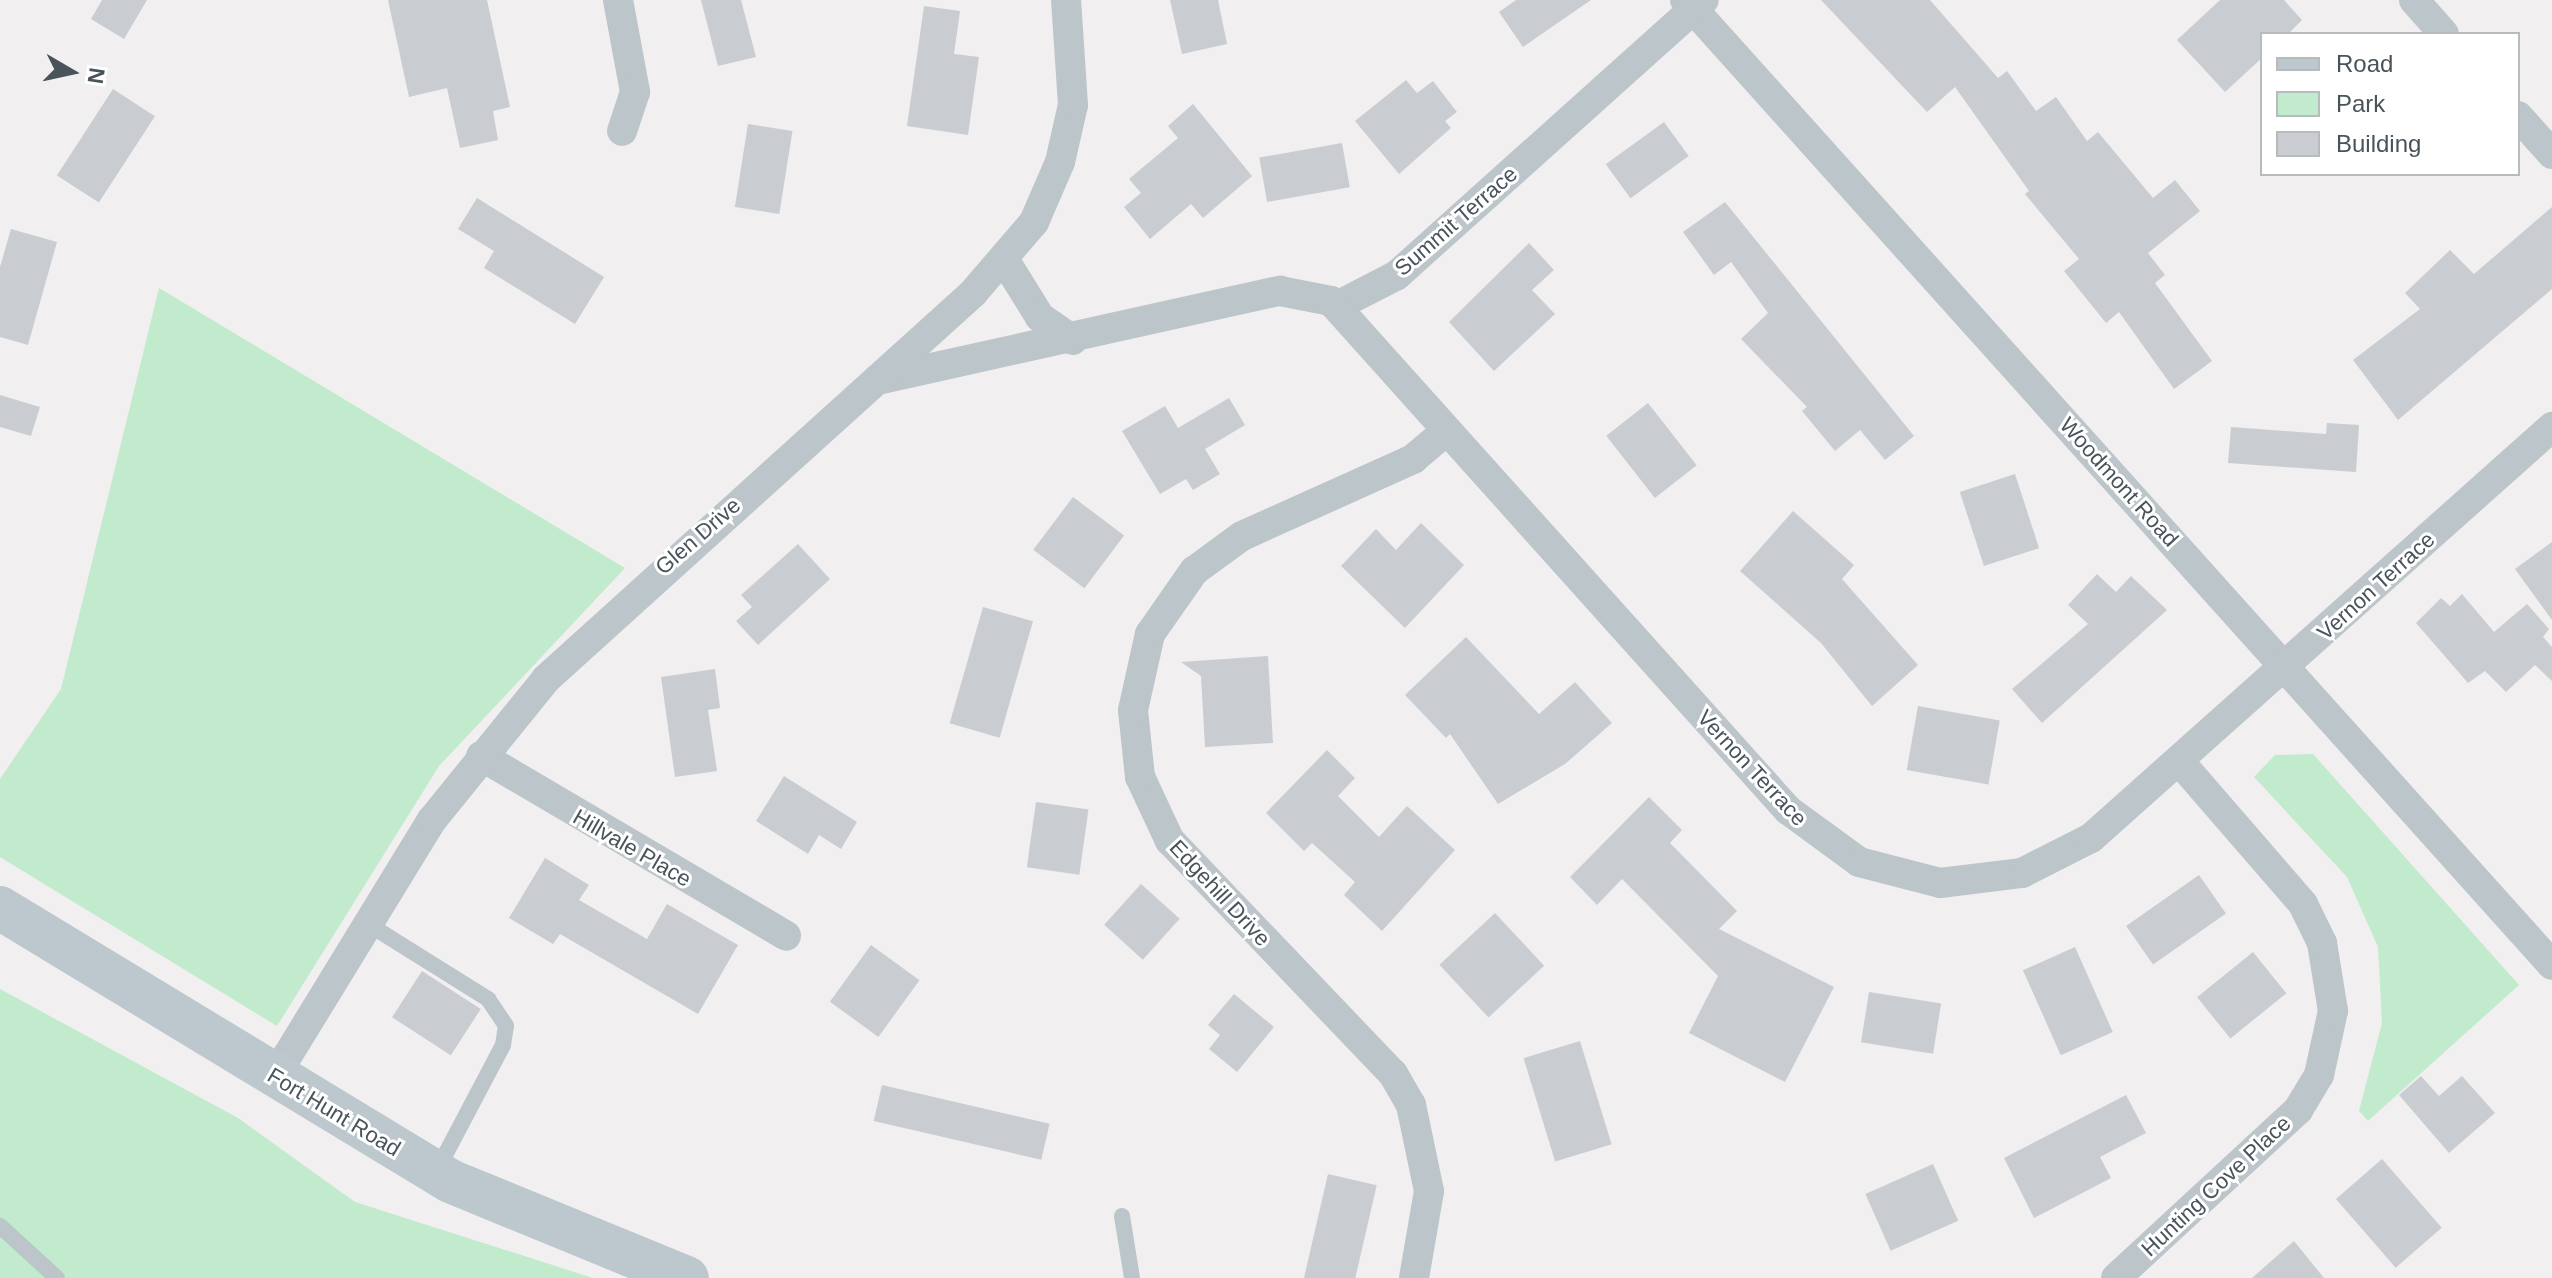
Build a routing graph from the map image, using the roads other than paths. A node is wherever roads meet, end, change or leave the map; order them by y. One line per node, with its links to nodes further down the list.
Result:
1 (618, 0): 7 (street)
2 (1066, 0): 9 (street, Glen Drive)
3 (2414, 0): 5 (street)
4 (1694, 3): 10 (street, Summit Terrace); 15 (street, Woodmont Road)
5 (2442, 32)
6 (2520, 118): 8 (street)
7 (622, 131)
8 (2552, 154)
9 (1004, 259): 11 (street); 12 (street, Glen Drive)
10 (1337, 306): 11 (street); 14 (street, Vernon Terrace)
11 (1073, 340): 12 (street)
12 (877, 380): 16 (street, Glen Drive)
13 (2552, 427): 15 (street, Vernon Terrace)
14 (1445, 432): 17 (street, Vernon Terrace); 29 (street, Edgehill Drive)
15 (2286, 668): 17 (street, Vernon Terrace); 21 (street, Woodmont Road)
16 (481, 756): 19 (street, Glen Drive); 20 (street, Hillvale Place)
17 (2179, 761): 30 (street, Hunting Cove Place)
18 (0, 908): 22 (main road, Fort Hunt Road)
19 (368, 924): 22 (street, Glen Drive); 23 (lane)
20 (786, 936)
21 (2552, 965)
22 (275, 1076): 23 (main road, Fort Hunt Road)
23 (435, 1172): 27 (main road, Fort Hunt Road)
24 (1122, 1216): 28 (lane)
25 (0, 1226): 26 (lane)
26 (57, 1278)
27 (687, 1278)
28 (1132, 1278)
29 (1414, 1278)
30 (2116, 1278)

